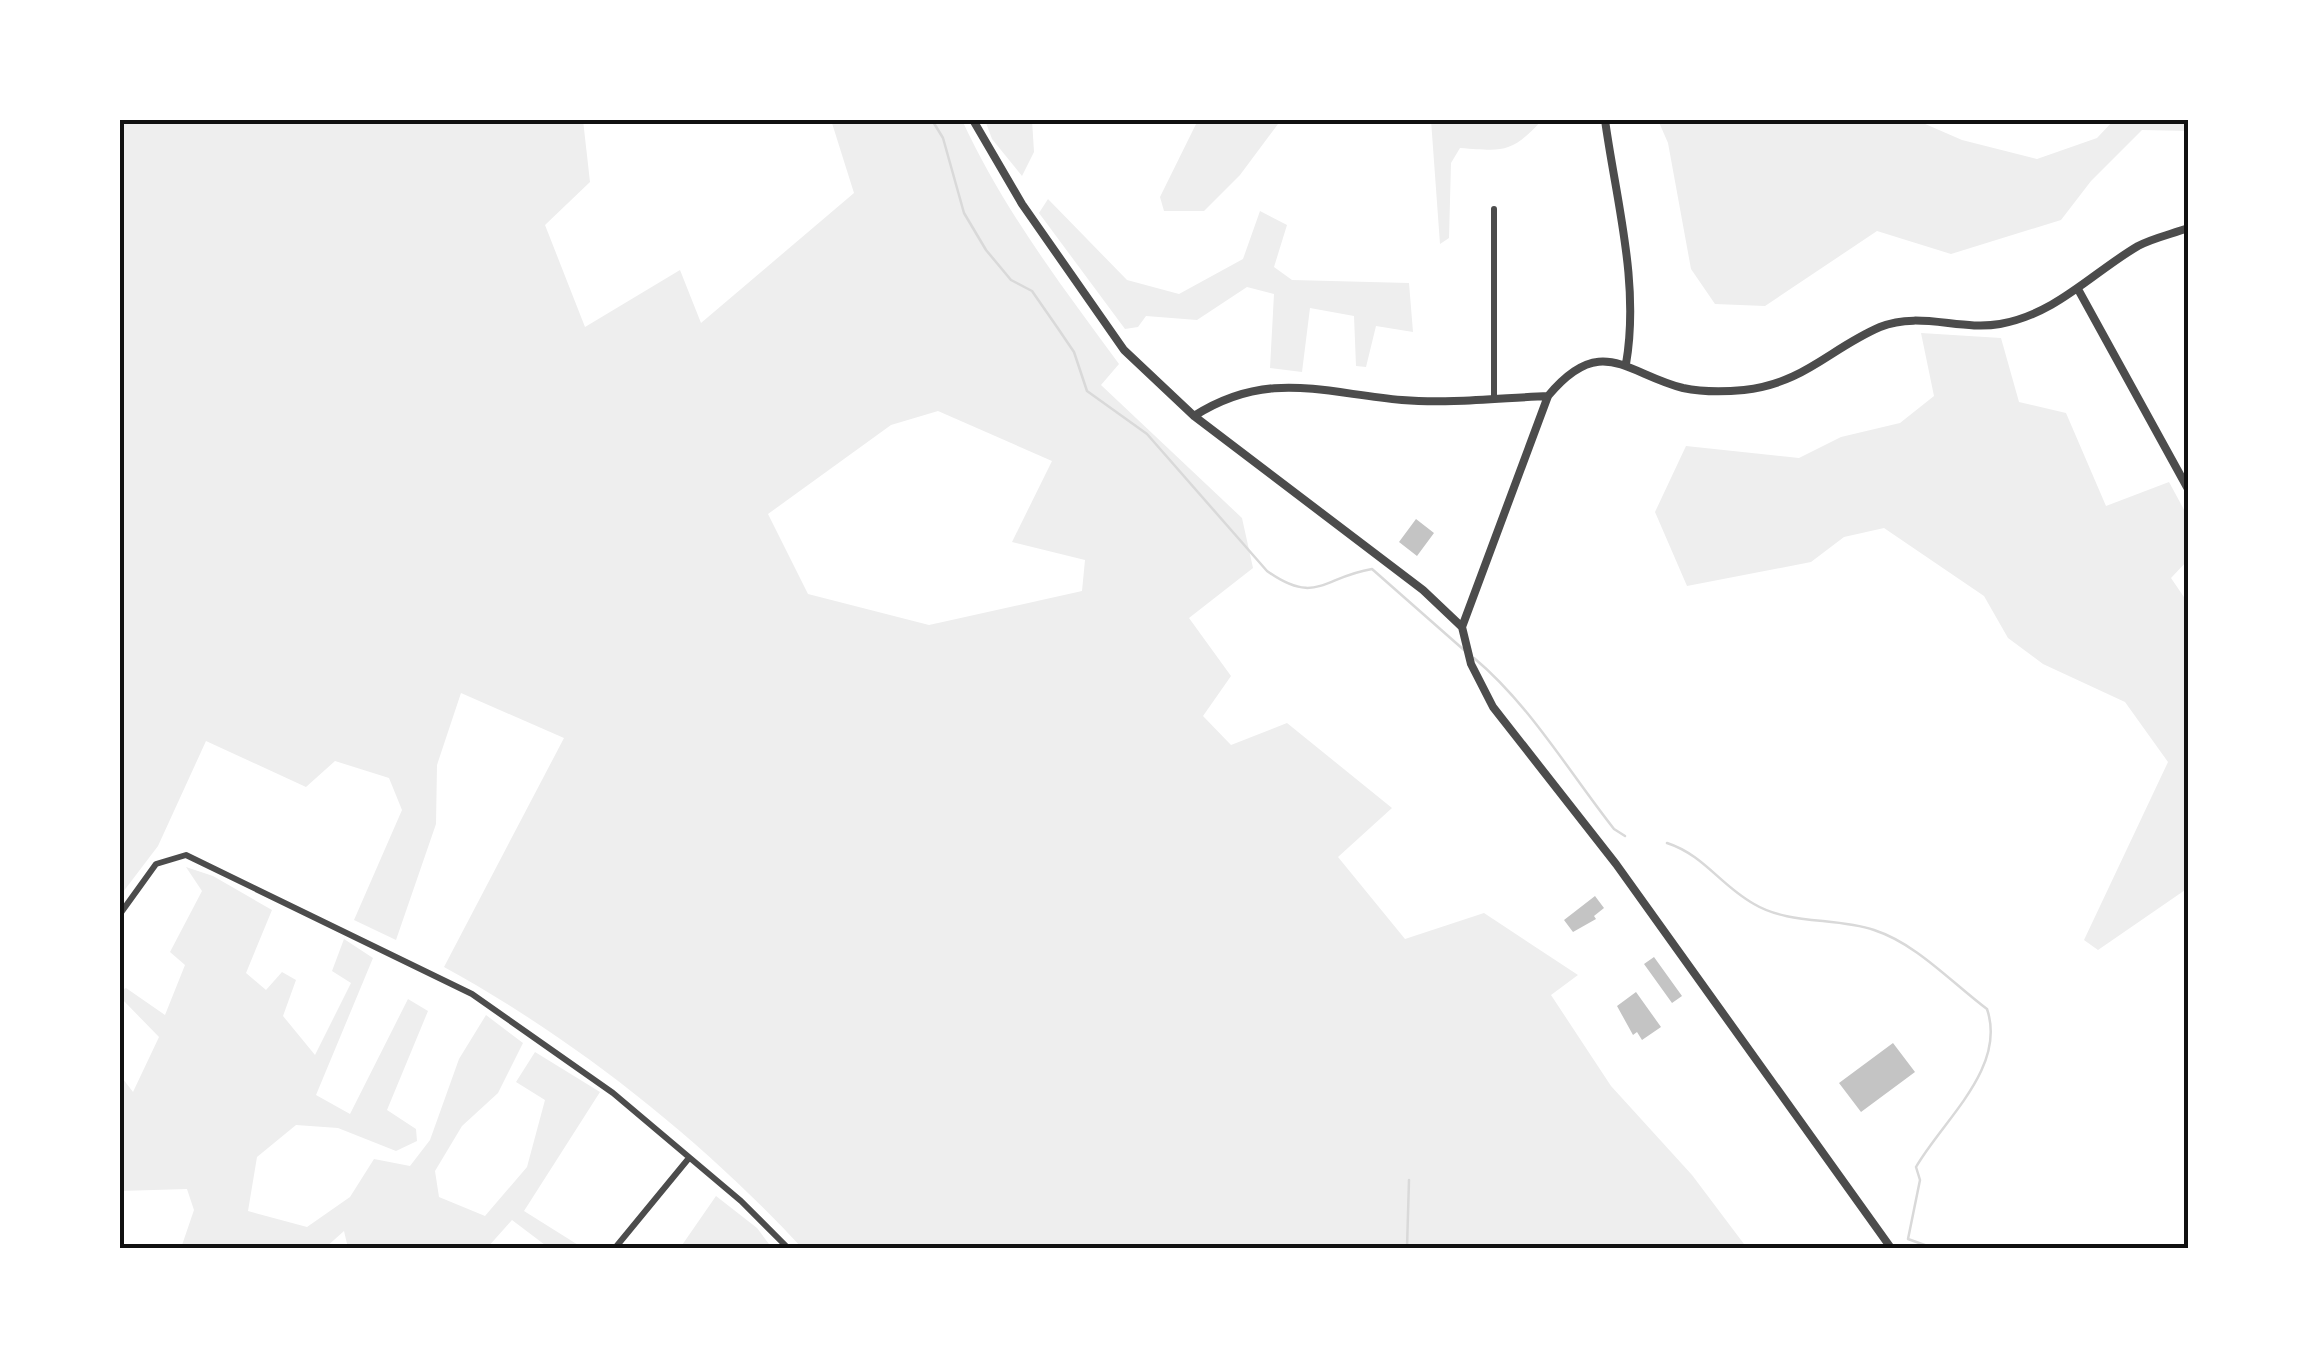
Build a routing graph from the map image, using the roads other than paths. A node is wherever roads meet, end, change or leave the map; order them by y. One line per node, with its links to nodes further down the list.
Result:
1 (974, 120): 9 (street)
2 (1604, 120): 6 (street)
3 (1494, 209): 8 (street)
4 (2188, 228): 5 (street)
5 (2078, 291): 6 (street); 10 (street)
6 (1626, 364): 7 (street)
7 (1548, 396): 8 (street); 11 (street)
8 (1494, 398): 9 (street)
9 (1194, 416): 11 (street)
10 (2188, 489)
11 (1462, 630): 16 (street)
12 (120, 914): 13 (street)
13 (690, 1158): 14 (street); 15 (street)
14 (615, 1248)
15 (788, 1248)
16 (1891, 1248)

